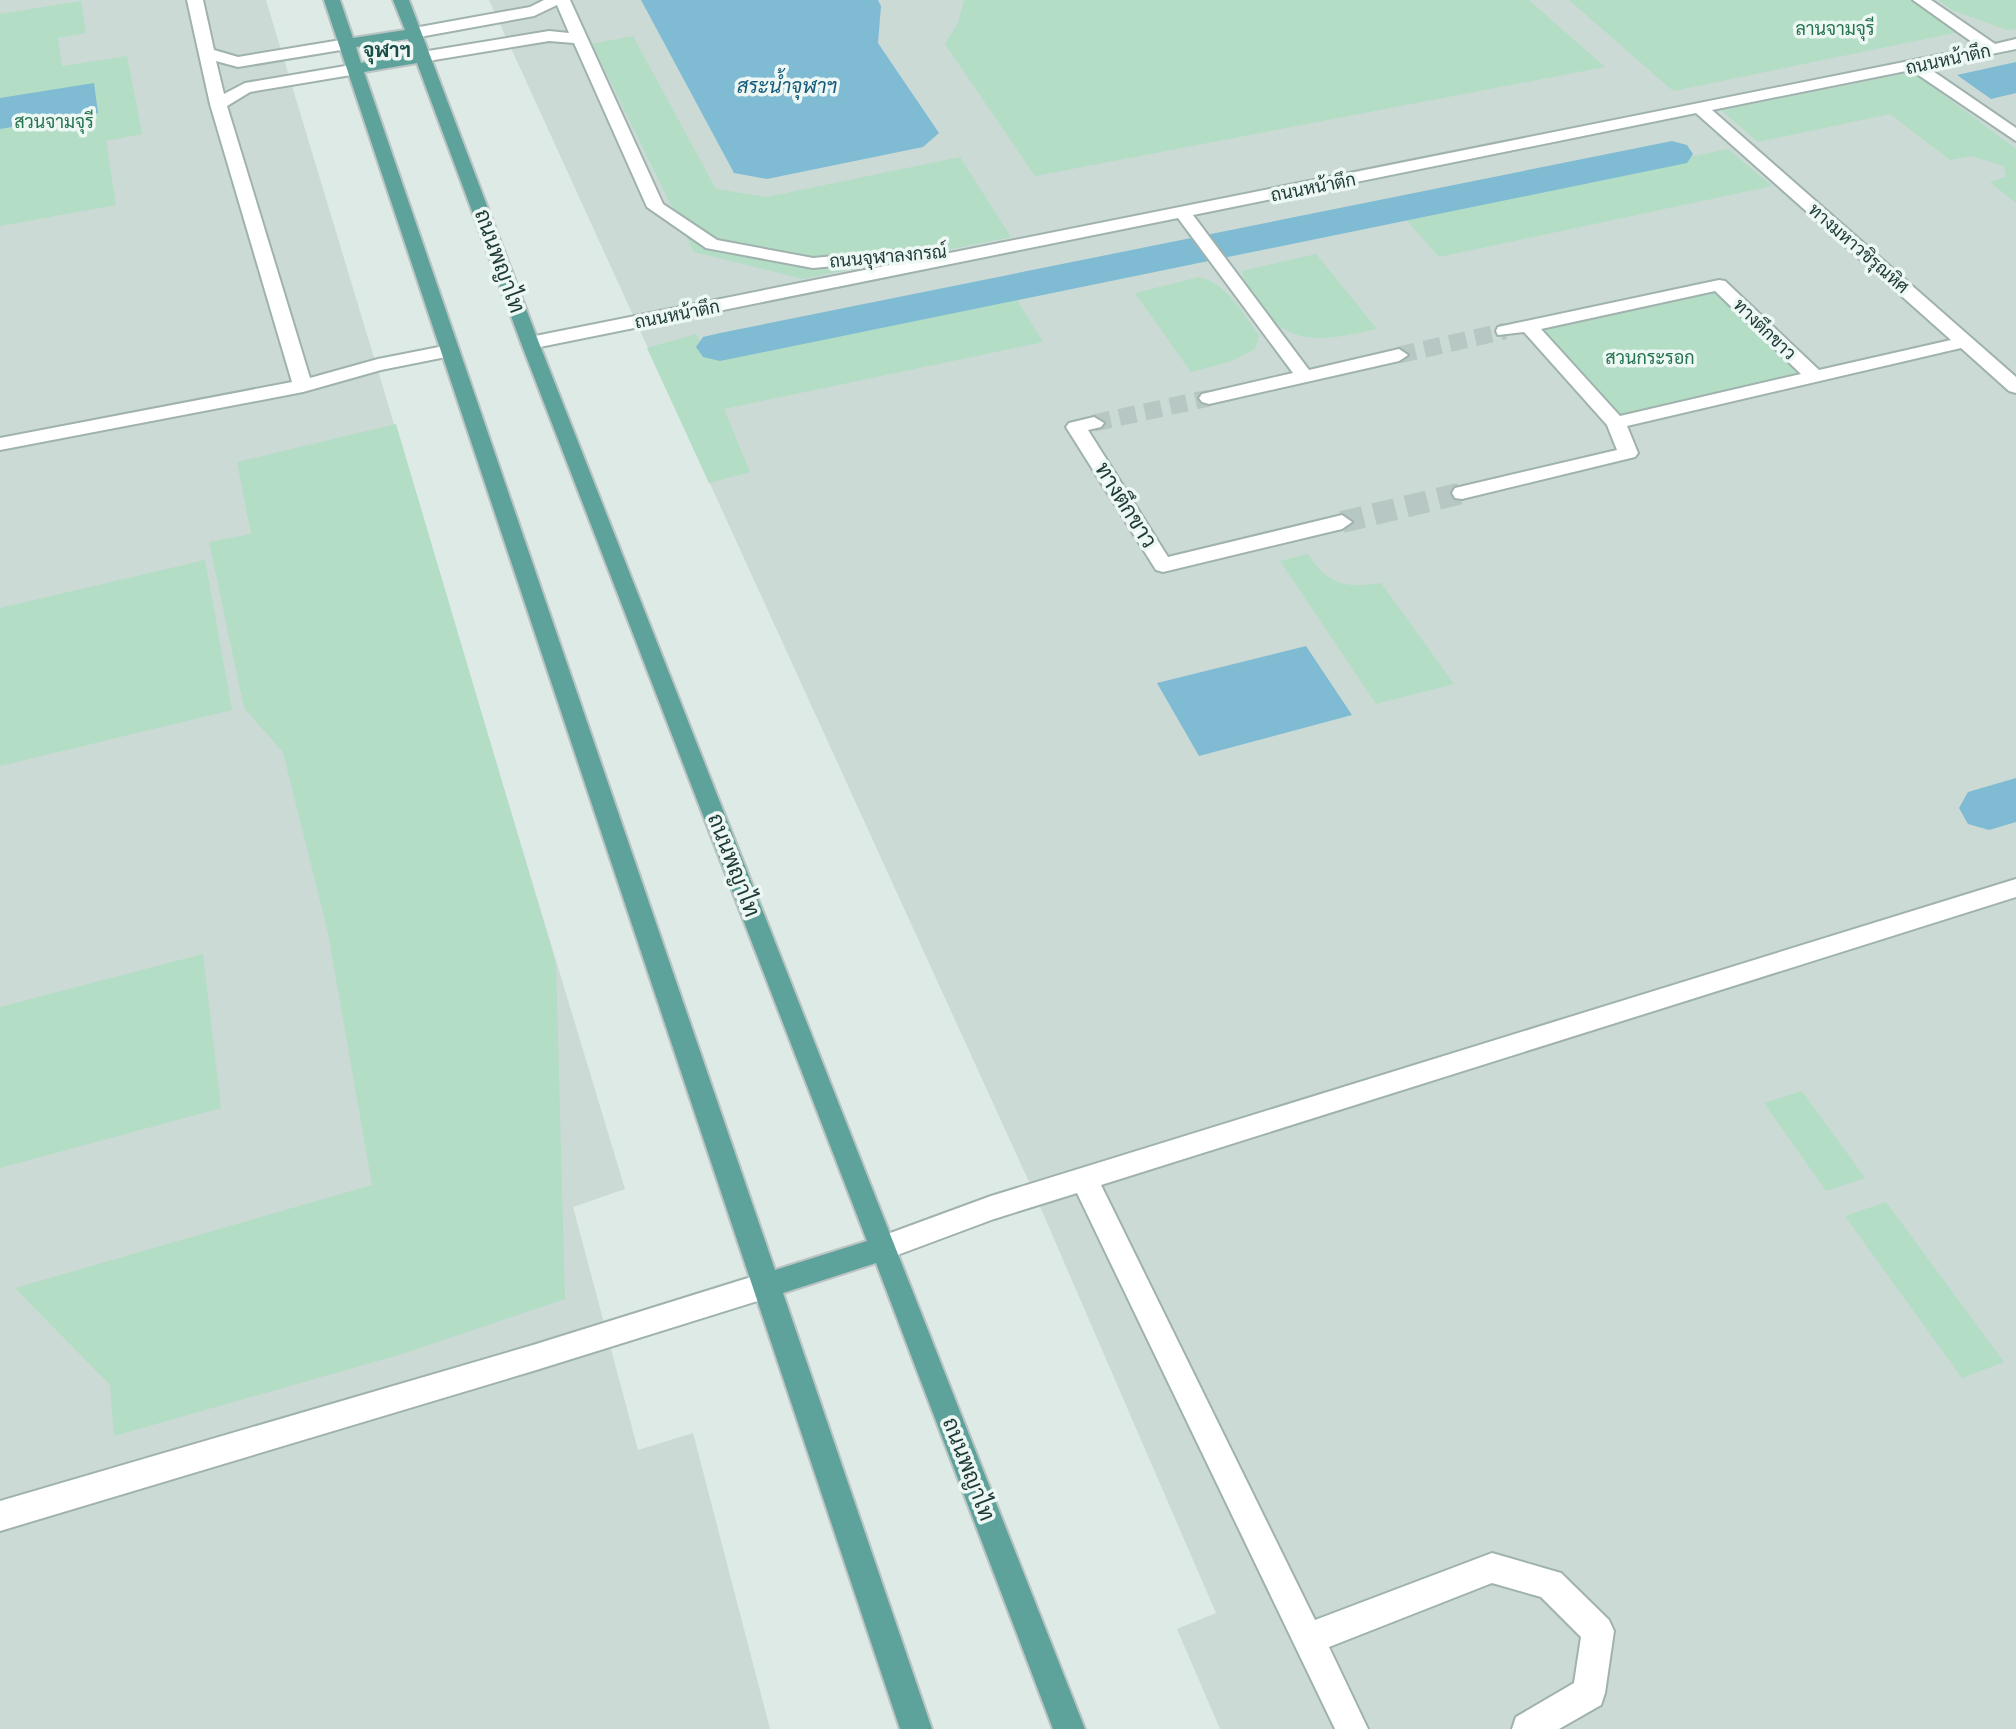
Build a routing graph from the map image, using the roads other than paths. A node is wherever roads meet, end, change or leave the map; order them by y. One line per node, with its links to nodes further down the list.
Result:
1 (195, 0): 12 (street)
2 (332, 0): 9 (main road)
3 (401, 0): 7 (main road, ถนนพญาไท)
4 (555, 0): 7 (street)
5 (562, 0): 8 (street, ถนนจุฬาลงกรณ์)
6 (1921, 0): 11 (street)
7 (414, 33): 9 (main road); 13 (main road, ถนนพญาไท)
8 (581, 39): 13 (street); 20 (street, ถนนจุฬาลงกรณ์)
9 (347, 44): 12 (street); 15 (main road)
10 (2016, 44): 11 (street, ถนนหน้าตึก)
11 (1992, 49): 14 (street, ถนนหน้าตึก)
12 (206, 53): 16 (street)
13 (422, 57): 15 (main road); 24 (main road, ถนนพญาไท)
14 (1916, 66): 17 (street, ถนนหน้าตึก); 18 (street)
15 (357, 69): 16 (street); 25 (main road)
16 (218, 104): 29 (street)
17 (1701, 109): 19 (street, ถนนหน้าตึก); 23 (street, ทางมหาวชิรุณหิศ)
18 (2016, 136)
19 (1183, 213): 20 (street, ถนนหน้าตึก); 27 (street)
20 (1028, 243): 24 (street, ถนนหน้าตึก)
21 (1528, 326): 22 (street, ทางตึกขาว); 28 (street, ทางตึกขาว); 33 (street)
22 (1505, 331)
23 (1965, 342): 28 (street, ทางตึกขาว); 30 (street, ทางมหาวชิรุณหิศ)
24 (530, 343): 39 (main road, ถนนพญาไท)
25 (449, 351): 29 (street); 40 (main road)
26 (1399, 355): 27 (street)
27 (1305, 377): 31 (street)
28 (1815, 377): 33 (street, ทางตึกขาว)
29 (303, 386): 34 (street)
30 (2016, 387)
31 (1209, 398)
32 (1094, 423): 36 (street, ทางตึกขาว)
33 (1616, 423): 35 (street)
34 (0, 444)
35 (1462, 493)
36 (1342, 522)
37 (2016, 888): 38 (street)
38 (1084, 1179): 39 (street); 42 (street)
39 (884, 1248): 40 (main road); 44 (main road, ถนนพญาไท)
40 (767, 1285): 41 (street); 43 (main road)
41 (0, 1516)
42 (1307, 1639): 45 (street); 46 (street)
43 (916, 1729)
44 (1069, 1729)
45 (1352, 1729)
46 (1528, 1729)

